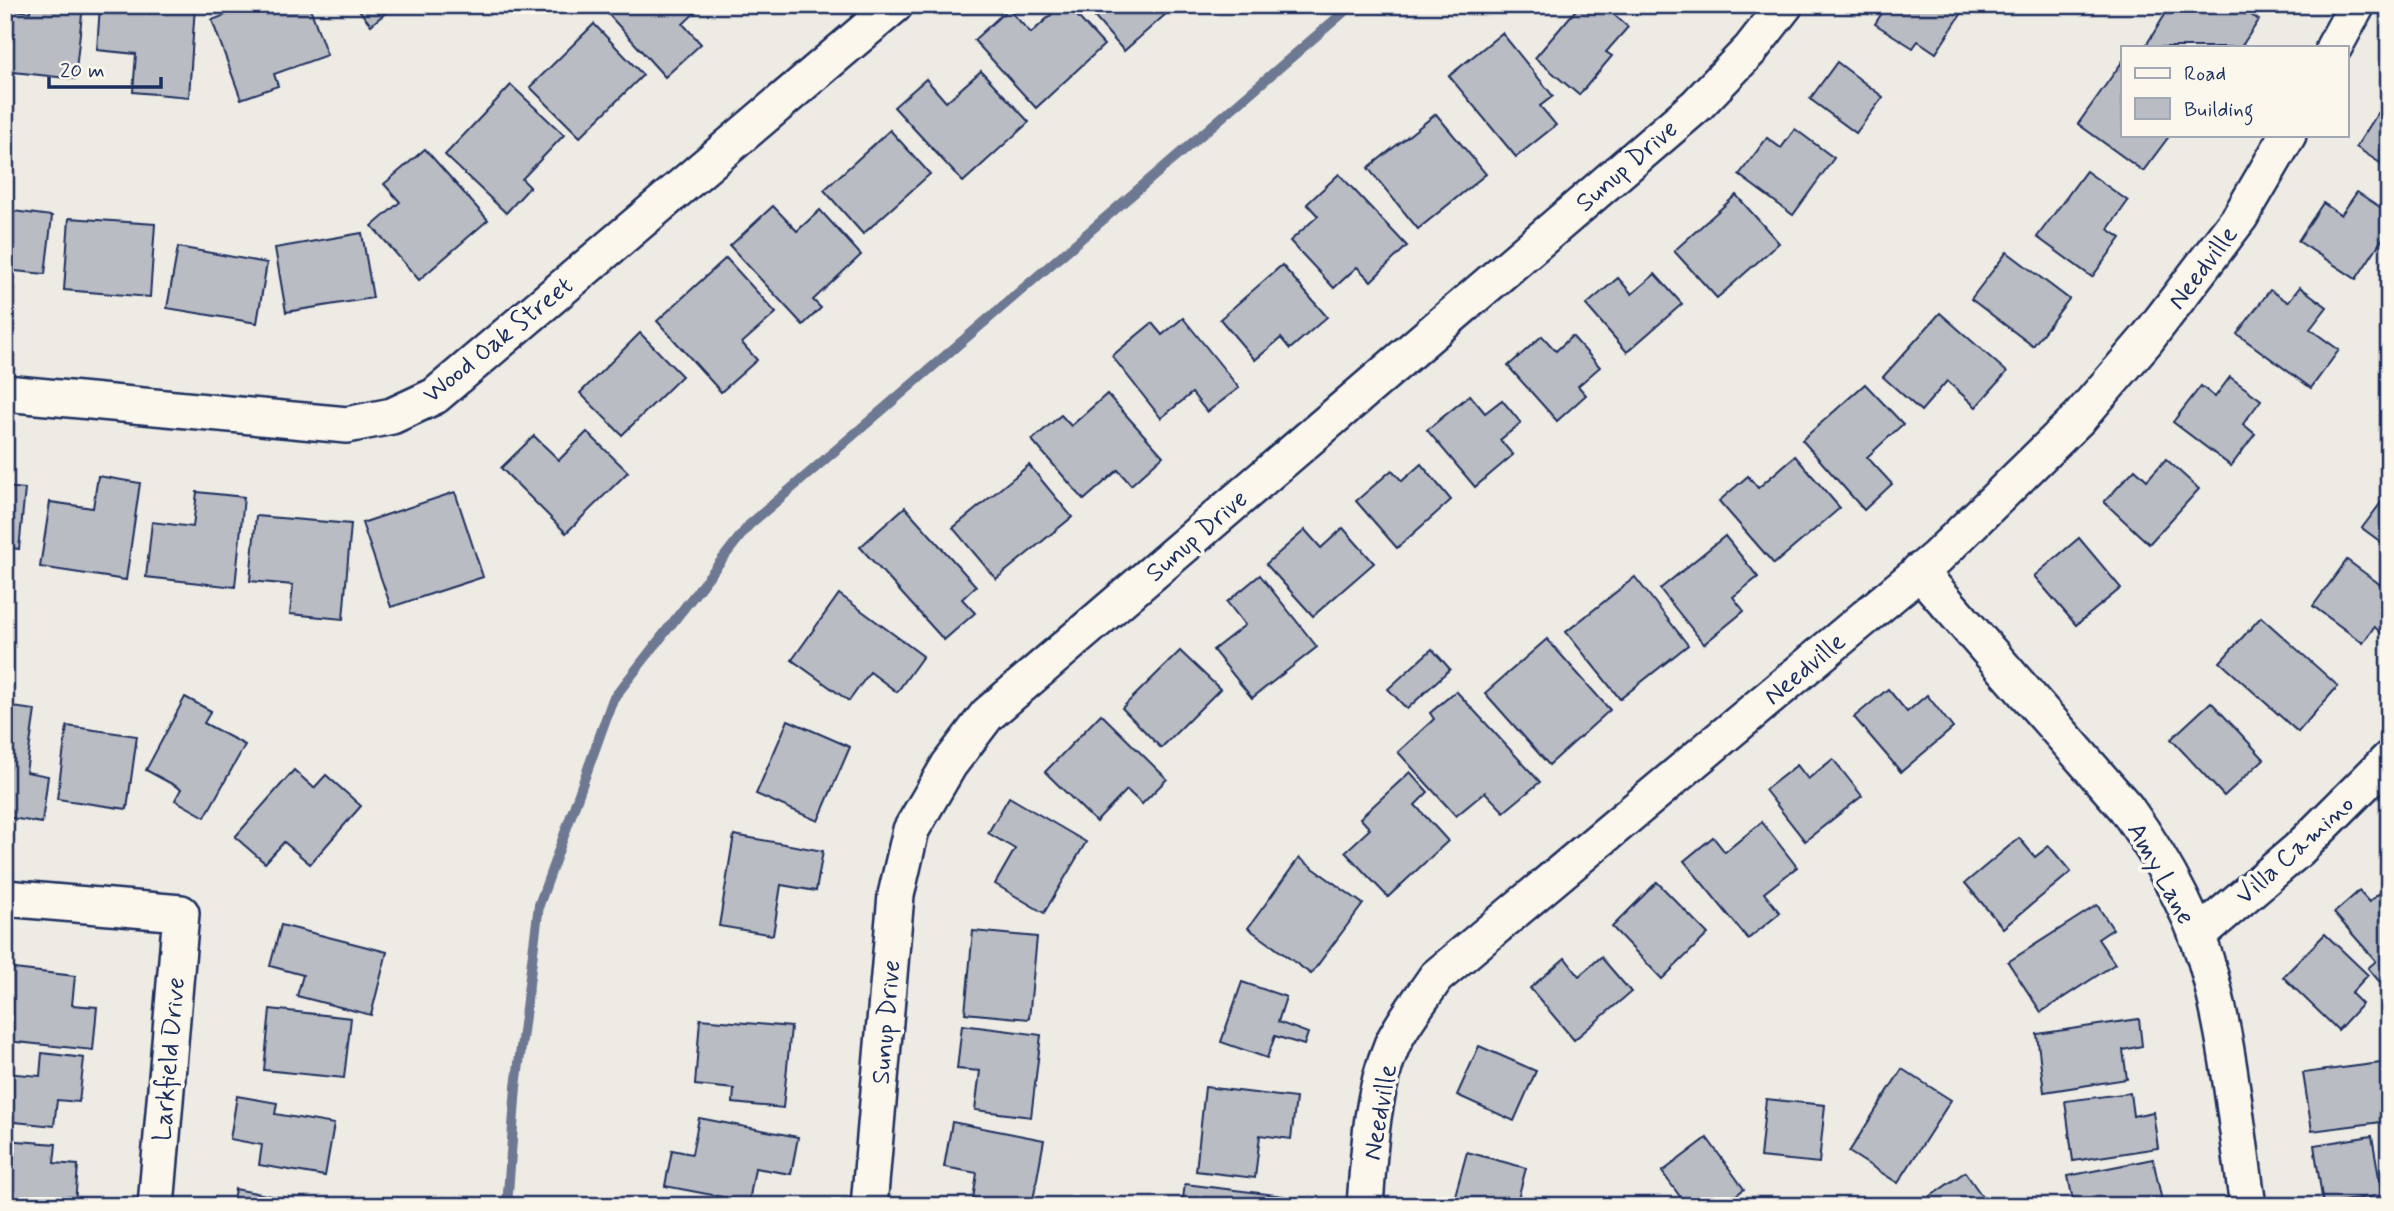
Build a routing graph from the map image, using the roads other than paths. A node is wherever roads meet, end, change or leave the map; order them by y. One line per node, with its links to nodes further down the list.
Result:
1 (895, 5): 6 (street, Wood Oak Street)
2 (1785, 5): 12 (street, Sunup Drive)
3 (2357, 5): 4 (street)
4 (2335, 46)
5 (2287, 136): 7 (street, Needville)
6 (5, 393)
7 (1919, 571): 10 (street, Amy Lane); 13 (street, Needville)
8 (2389, 760): 10 (street, Villa Camino)
9 (5, 898): 11 (street, Larkfield Drive)
10 (2197, 936): 14 (street, Amy Lane)
11 (156, 1206)
12 (869, 1206)
13 (1365, 1206)
14 (2248, 1206)

